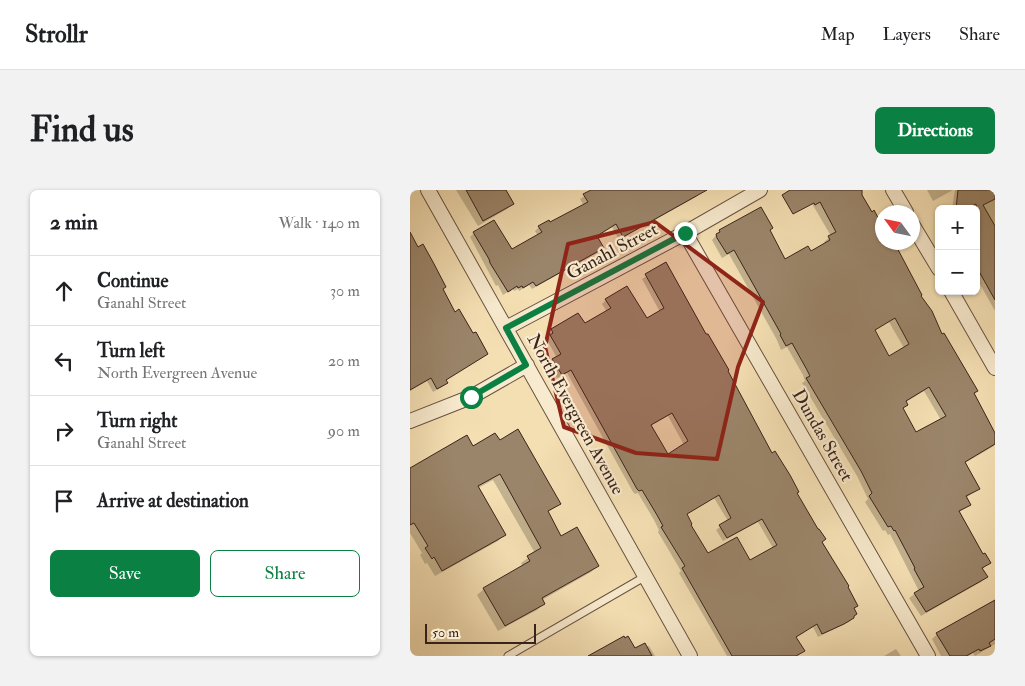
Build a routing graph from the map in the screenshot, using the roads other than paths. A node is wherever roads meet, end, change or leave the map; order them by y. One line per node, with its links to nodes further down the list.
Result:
1 (428, 190): 9 (street, North Evergreen Avenue)
2 (760, 190): 5 (street, Ganahl Street)
3 (893, 190): 4 (street)
4 (902, 205)
5 (685, 233): 9 (street, Ganahl Street); 16 (street, Dundas Street)
6 (920, 238): 7 (street)
7 (935, 263)
8 (953, 295): 11 (street)
9 (506, 328): 10 (street, North Evergreen Avenue)
10 (526, 365): 12 (street); 13 (street, North Evergreen Avenue)
11 (995, 368)
12 (410, 421)
13 (646, 576): 14 (lane); 15 (street, North Evergreen Avenue)
14 (508, 656)
15 (690, 656)
16 (928, 656)

